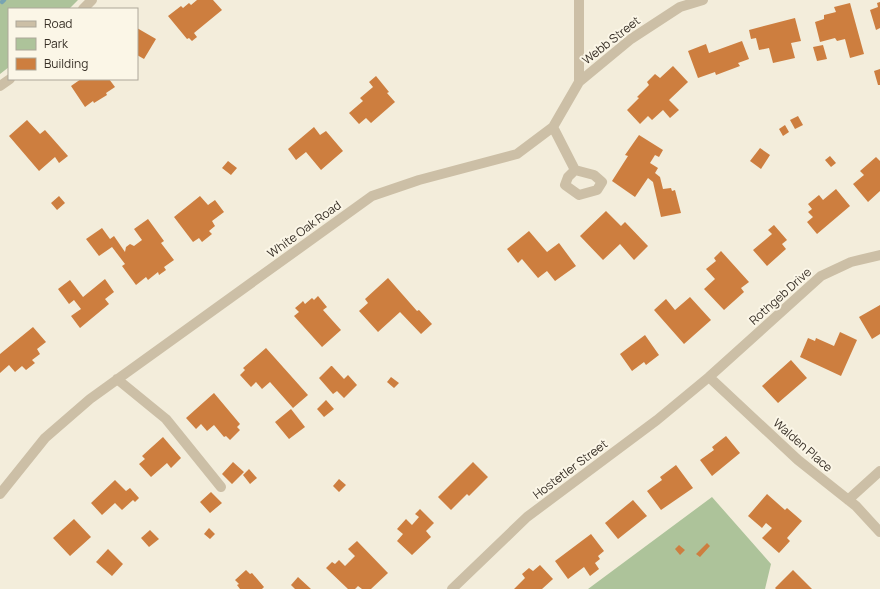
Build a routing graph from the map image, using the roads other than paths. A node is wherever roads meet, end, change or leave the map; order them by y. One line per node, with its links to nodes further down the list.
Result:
1 (92, 0): 4 (street)
2 (580, 0): 6 (street, White Oak Road)
3 (703, 0): 6 (street, Webb Street)
4 (84, 8)
5 (9, 80): 7 (street)
6 (579, 82): 8 (street, White Oak Road)
7 (0, 86)
8 (553, 127): 9 (street); 12 (street, White Oak Road)
9 (575, 170)
10 (880, 255): 11 (street, Rothgeb Drive)
11 (708, 377): 16 (street, Walden Place); 18 (street, Hostetler Street)
12 (117, 379): 14 (street); 15 (street, White Oak Road)
13 (880, 472): 16 (street)
14 (221, 487)
15 (0, 494)
16 (848, 500): 17 (street, Walden Place)
17 (880, 532)
18 (452, 589)

